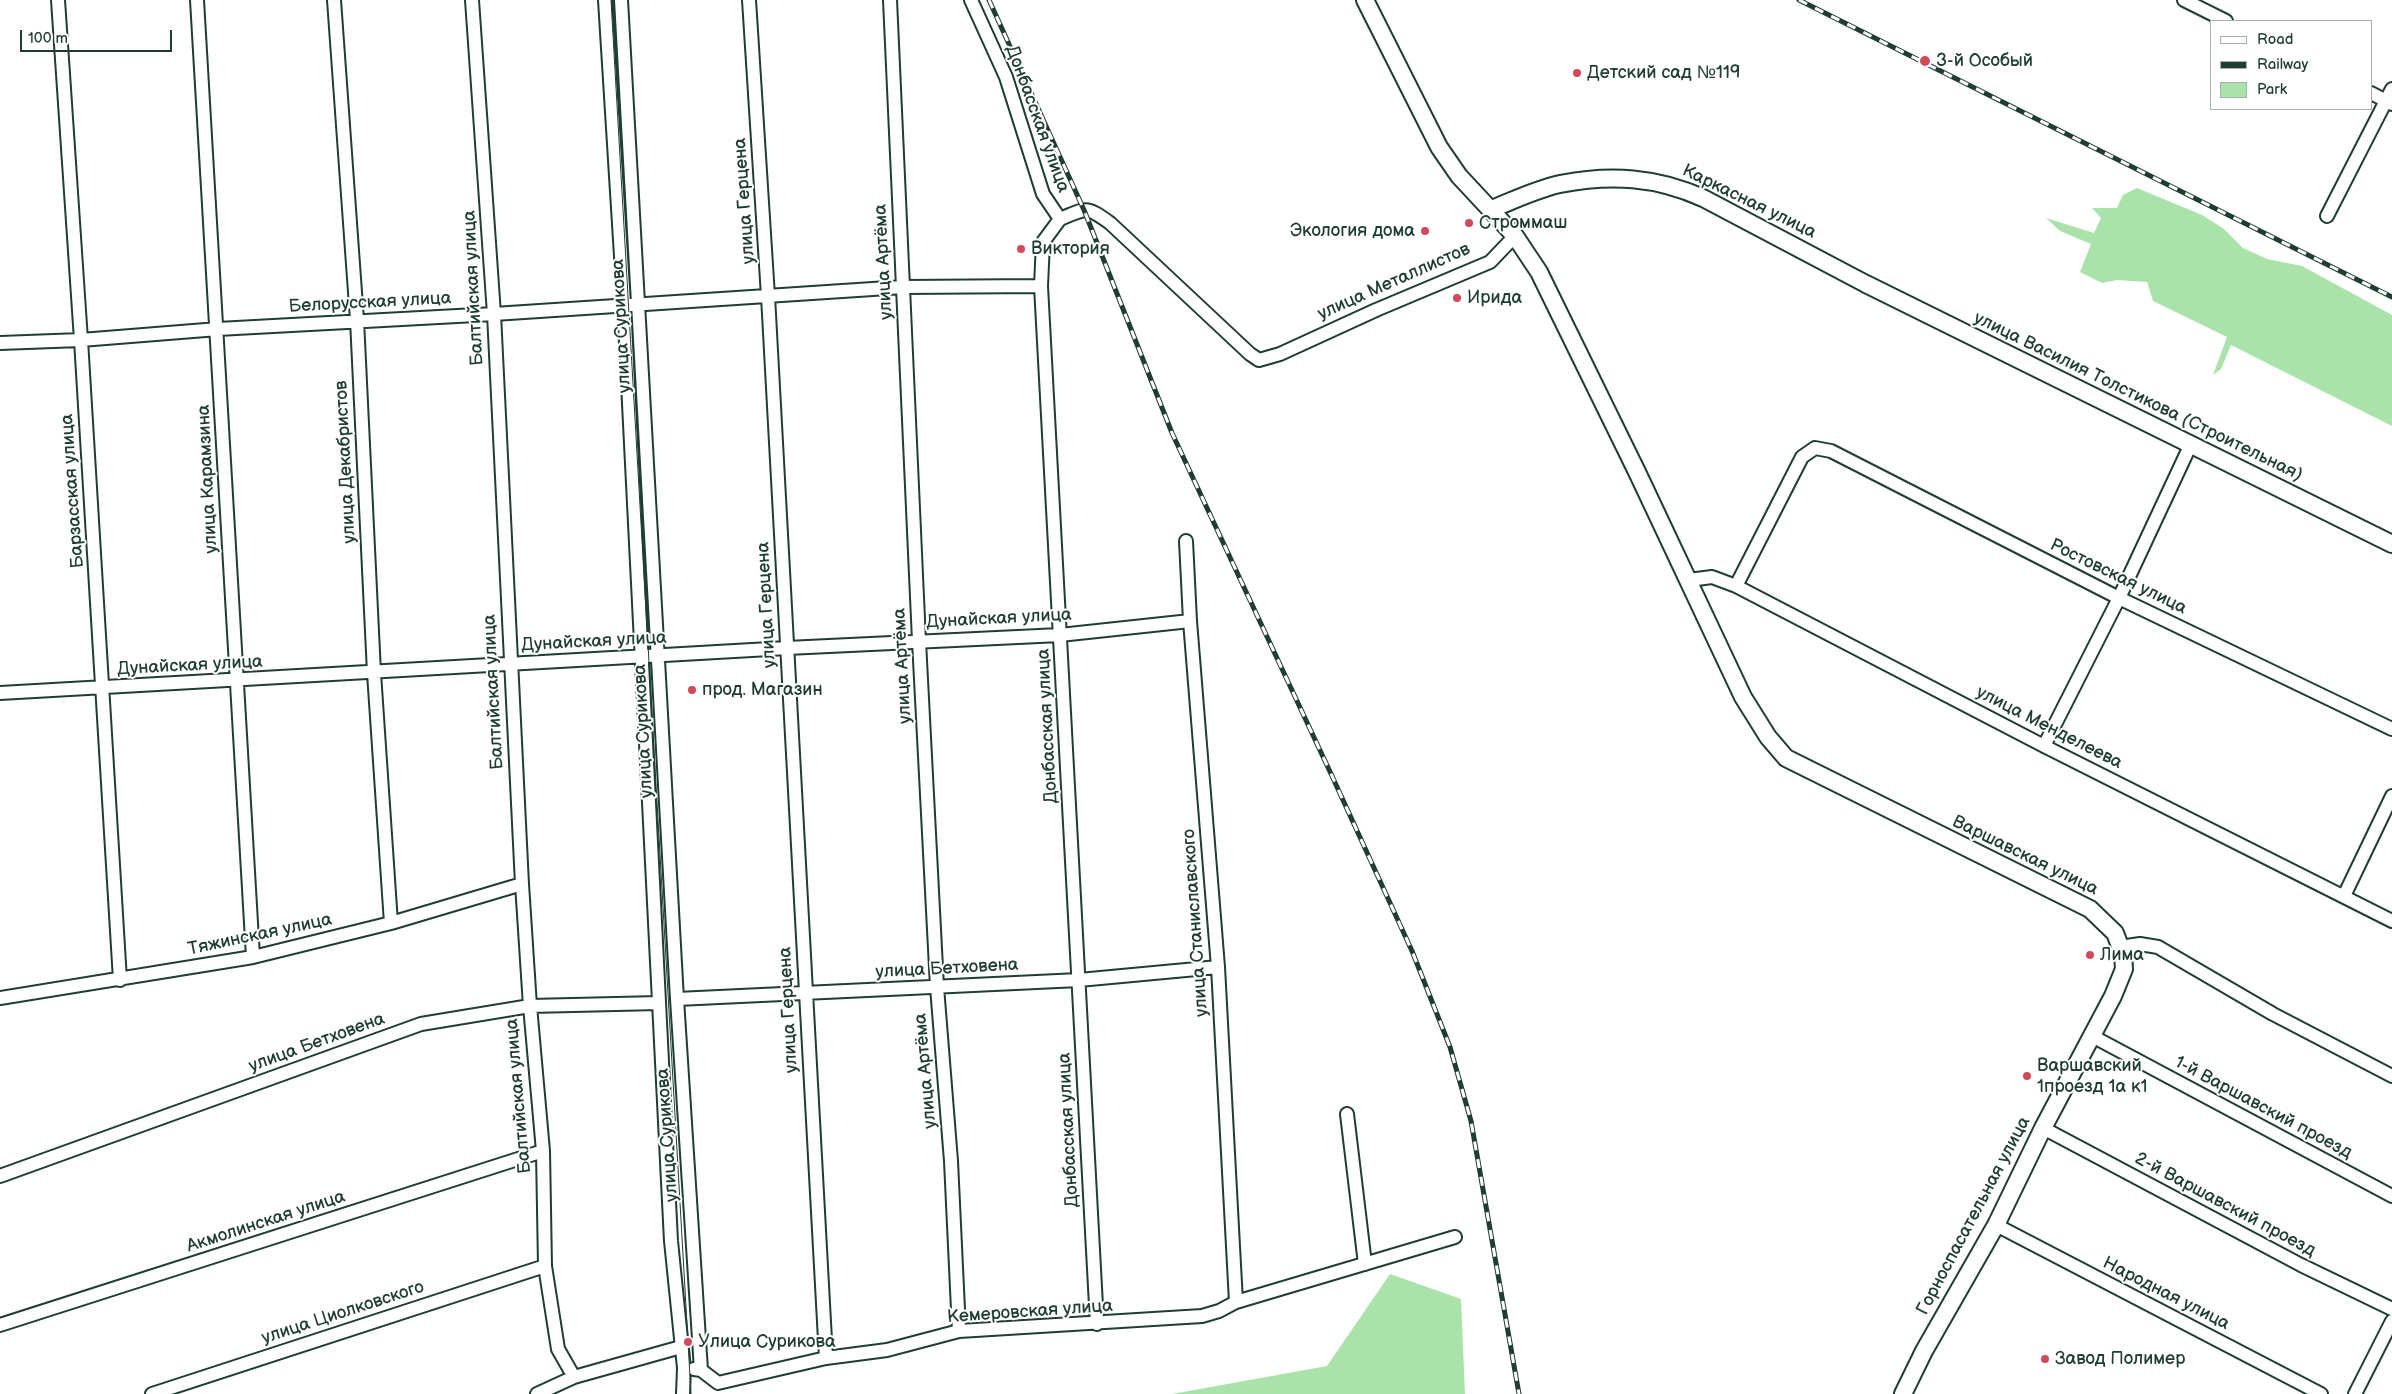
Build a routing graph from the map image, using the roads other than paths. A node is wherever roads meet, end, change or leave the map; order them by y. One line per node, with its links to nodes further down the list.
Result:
1 (58, 0): 29 (street, Барзасская улица)
2 (197, 0): 28 (street, улица Карамзина)
3 (334, 0): 27 (street, улица Декабристов)
4 (472, 0): 26 (street, Балтийская улица)
5 (605, 0): 24 (street, улица Сурикова)
6 (621, 0): 25 (street, улица Сурикова)
7 (749, 0): 23 (street, улица Герцена)
8 (890, 0): 22 (street, улица Артёма)
9 (971, 0): 18 (street, Донбасская улица)
10 (1365, 0): 16 (main road)
11 (2184, 0): 12 (street)
12 (2224, 20)
13 (2392, 89): 15 (street)
14 (2372, 94): 15 (street)
15 (2389, 102): 17 (street)
16 (1492, 209): 19 (main road); 20 (main road, Каркасная улица)
17 (2327, 216)
18 (1060, 219): 19 (street, улица Металлистов); 21 (street, Донбасская улица)
19 (1515, 236): 34 (main road)
20 (1866, 284): 31 (main road, улица Василия Толстикова (Строительная))
21 (1041, 286): 22 (street, Белорусская улица); 38 (street, Донбасская улица)
22 (903, 287): 23 (street, Белорусская улица); 39 (street, улица Артёма)
23 (768, 296): 25 (street, Белорусская улица); 40 (street, улица Герцена)
24 (624, 304): 25 (street, Белорусская улица); 26 (street, Белорусская улица); 42 (street, улица Сурикова)
25 (639, 304): 41 (street, улица Сурикова)
26 (494, 314): 27 (street, Белорусская улица); 43 (street, Балтийская улица)
27 (357, 320): 28 (street, Белорусская улица); 44 (street, улица Декабристов)
28 (218, 329): 29 (street, Белорусская улица); 45 (street, улица Карамзина)
29 (81, 340): 30 (street, Белорусская улица); 46 (street, Барзасская улица)
30 (0, 344)
31 (2190, 446): 33 (main road, улица Василия Толстикова (Строительная)); 36 (street)
32 (1186, 541): 37 (street, улица Станиславского)
33 (2392, 544)
34 (1689, 580): 35 (street, улица Менделеева); 55 (main road, Варшавская улица)
35 (1736, 586): 36 (street, Ростовская улица); 49 (street, улица Менделеева)
36 (2119, 598): 48 (street, Ростовская улица); 49 (street)
37 (1190, 621): 38 (street, Дунайская улица); 57 (street, улица Станиславского)
38 (1060, 635): 39 (street, Дунайская улица); 59 (street, Донбасская улица)
39 (919, 641): 40 (street, Дунайская улица); 60 (street, улица Артёма)
40 (787, 648): 41 (street, Дунайская улица); 61 (street, улица Герцена)
41 (657, 656): 42 (street, Дунайская улица); 63 (street, улица Сурикова)
42 (641, 657): 43 (street, Дунайская улица); 64 (street, улица Сурикова)
43 (510, 665): 44 (street, Дунайская улица); 51 (street, Балтийская улица)
44 (374, 673): 45 (street, Дунайская улица); 54 (street, улица Декабристов)
45 (235, 681): 46 (street, Дунайская улица); 56 (street, улица Карамзина)
46 (103, 688): 47 (street, Дунайская улица); 58 (street, Барзасская улица)
47 (0, 693)
48 (2392, 729)
49 (2044, 746): 52 (street, улица Менделеева)
50 (2392, 796): 52 (street)
51 (522, 884): 54 (street, Тяжинская улица); 65 (street, Балтийская улица)
52 (2344, 896): 53 (street, улица Менделеева)
53 (2392, 921)
54 (391, 923): 56 (street, Тяжинская улица)
55 (2120, 947): 66 (main road, Горноспасательная улица); 67 (street)
56 (253, 957): 58 (street, Тяжинская улица)
57 (1218, 967): 59 (street, улица Бетховена); 77 (street, улица Станиславского)
58 (120, 980): 62 (street, Тяжинская улица)
59 (1079, 980): 60 (street, улица Бетховена); 80 (street, Донбасская улица)
60 (937, 987): 61 (street, улица Бетховена); 82 (street, улица Артёма)
61 (806, 992): 63 (street, улица Бетховена); 84 (street, улица Герцена)
62 (0, 998)
63 (677, 999): 86 (street, улица Сурикова)
64 (659, 1003): 65 (street, улица Бетховена); 83 (street, улица Сурикова)
65 (530, 1006): 70 (street, Балтийская улица); 71 (street, улица Бетховена)
66 (2092, 1036): 69 (main road, Горноспасательная улица); 72 (street, 1-й Варшавский проезд)
67 (2392, 1076)
68 (1347, 1114): 75 (street)
69 (2043, 1128): 73 (main road, Горноспасательная улица); 78 (street, 2-й Варшавский проезд)
70 (543, 1151): 76 (street, Балтийская улица); 81 (street, Акмолинская улица)
71 (0, 1176)
72 (2392, 1196)
73 (1996, 1225): 91 (main road, Горноспасательная улица); 92 (street, Народная улица)
74 (1455, 1237): 75 (street, Кемеровская улица)
75 (1366, 1264): 77 (street, Кемеровская улица)
76 (545, 1266): 87 (street, Балтийская улица); 88 (street, улица Циолковского)
77 (1236, 1302): 80 (street, Кемеровская улица)
78 (2392, 1310)
79 (2392, 1321): 93 (street)
80 (1097, 1324): 82 (street, Кемеровская улица)
81 (0, 1325)
82 (959, 1331): 84 (street, Кемеровская улица)
83 (681, 1347): 85 (street, улица Сурикова); 87 (street)
84 (826, 1358): 86 (street, Кемеровская улица)
85 (684, 1368): 86 (street, Кемеровская улица); 90 (street, улица Сурикова)
86 (700, 1370)
87 (574, 1377): 89 (street)
88 (152, 1394)
89 (537, 1394)
90 (683, 1394)
91 (1903, 1394)
92 (2321, 1394)
93 (2355, 1394)

